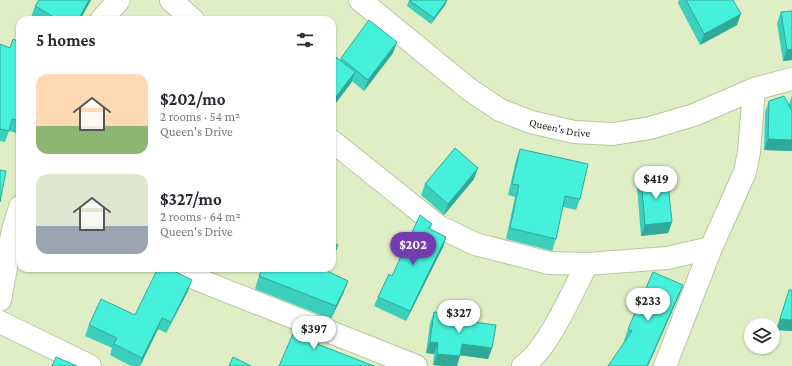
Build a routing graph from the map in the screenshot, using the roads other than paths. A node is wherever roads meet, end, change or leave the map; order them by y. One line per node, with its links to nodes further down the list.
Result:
1 (119, 0): 4 (street)
2 (171, 0): 5 (street)
3 (360, 0): 7 (street, Queen's Drive)
4 (105, 16)
5 (189, 16)
6 (792, 78): 7 (street, Queen's Drive)
7 (754, 89): 10 (street)
8 (336, 144): 11 (street)
9 (16, 220): 13 (street)
10 (711, 248): 11 (street); 18 (street)
11 (587, 264): 17 (street)
12 (184, 272): 16 (street)
13 (0, 300)
14 (0, 322): 15 (street)
15 (90, 366)
16 (416, 366)
17 (523, 366)
18 (665, 366)

